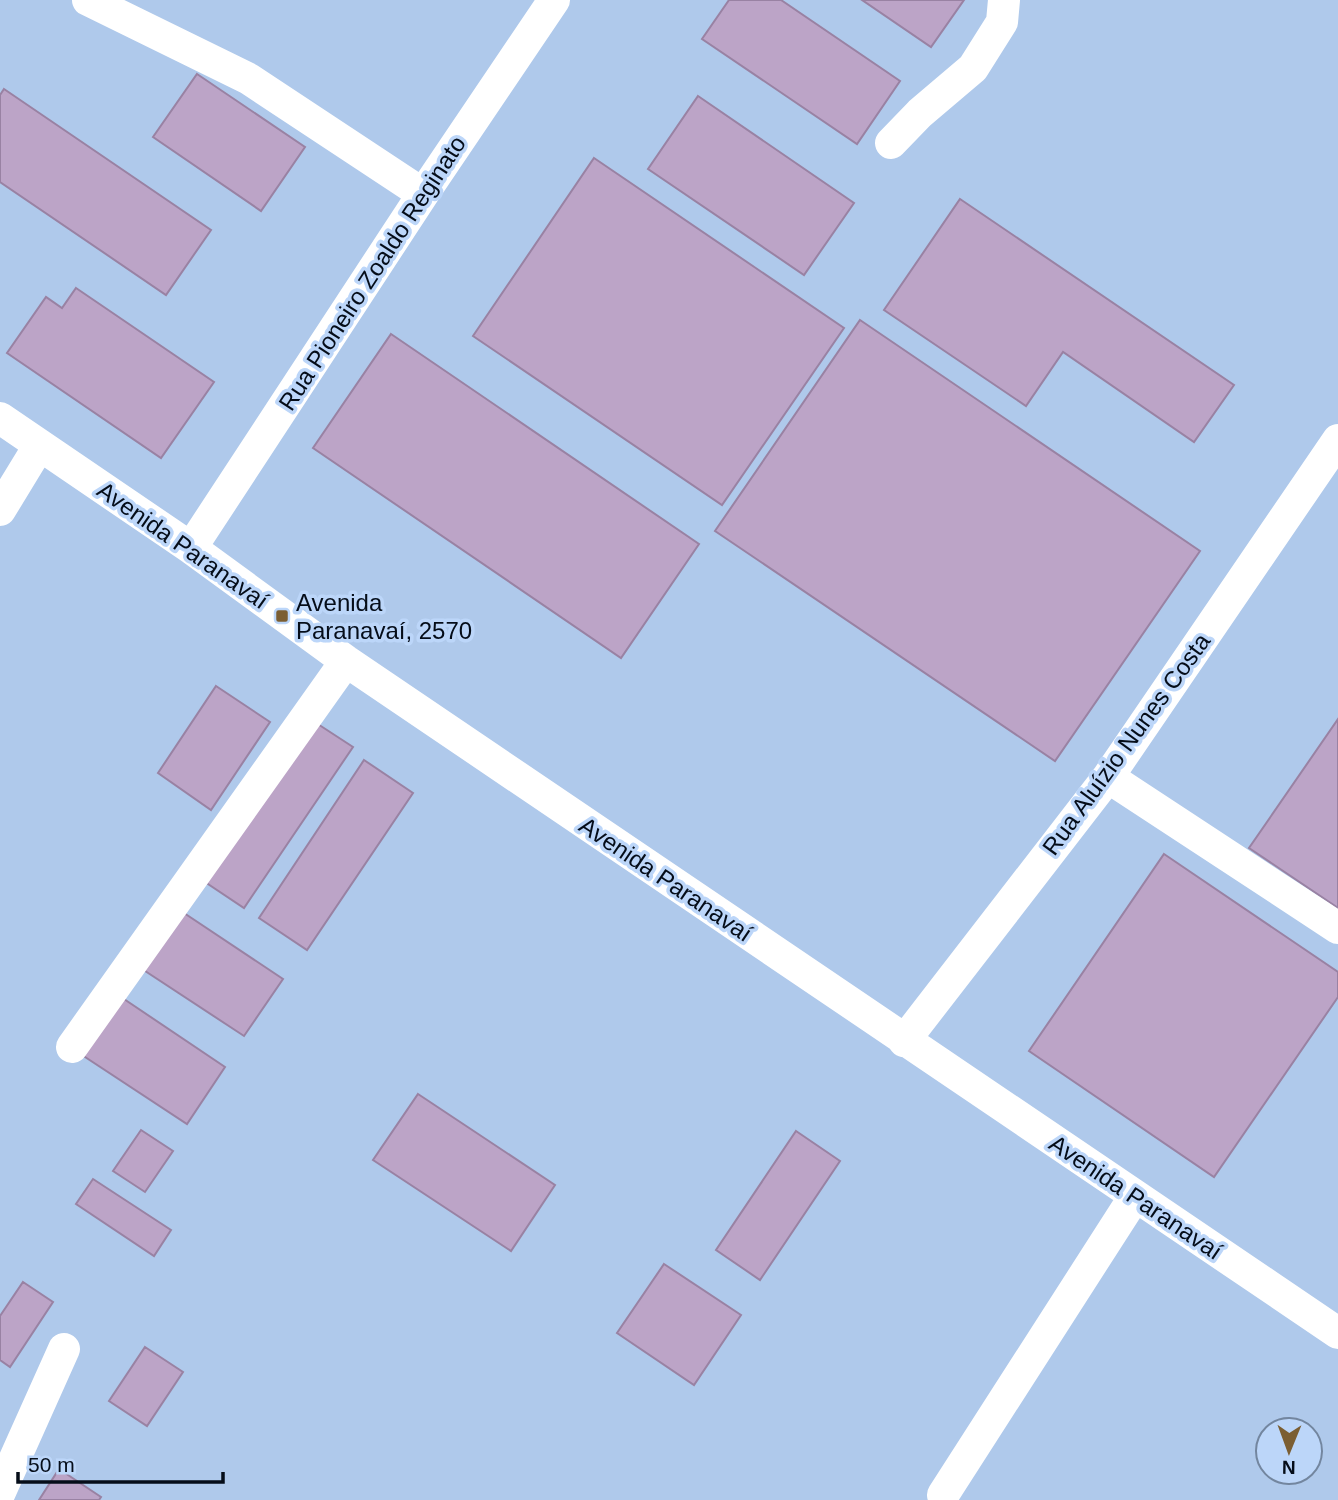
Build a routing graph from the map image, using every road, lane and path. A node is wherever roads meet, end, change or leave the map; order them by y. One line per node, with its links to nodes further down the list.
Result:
1 (88, 0): 5 (street)
2 (554, 0): 5 (street, Rua Pioneiro Zoaldo Reginato)
3 (1004, 0): 4 (street)
4 (891, 142)
5 (423, 194): 10 (street, Rua Pioneiro Zoaldo Reginato)
6 (0, 418): 8 (street, Avenida Paranavaí)
7 (1338, 440): 12 (street, Rua Aluízio Nunes Costa)
8 (39, 446): 9 (street); 10 (street, Avenida Paranavaí)
9 (0, 510)
10 (191, 548): 11 (street, Avenida Paranavaí)
11 (346, 661): 14 (street, Avenida Paranavaí); 15 (street)
12 (1108, 776): 13 (street); 14 (street, Rua Aluízio Nunes Costa)
13 (1338, 928)
14 (904, 1041): 16 (street, Avenida Paranavaí)
15 (72, 1047)
16 (1135, 1196): 17 (street, Avenida Paranavaí); 20 (street)
17 (1338, 1333)
18 (64, 1349): 19 (street)
19 (0, 1492)
20 (943, 1495)

